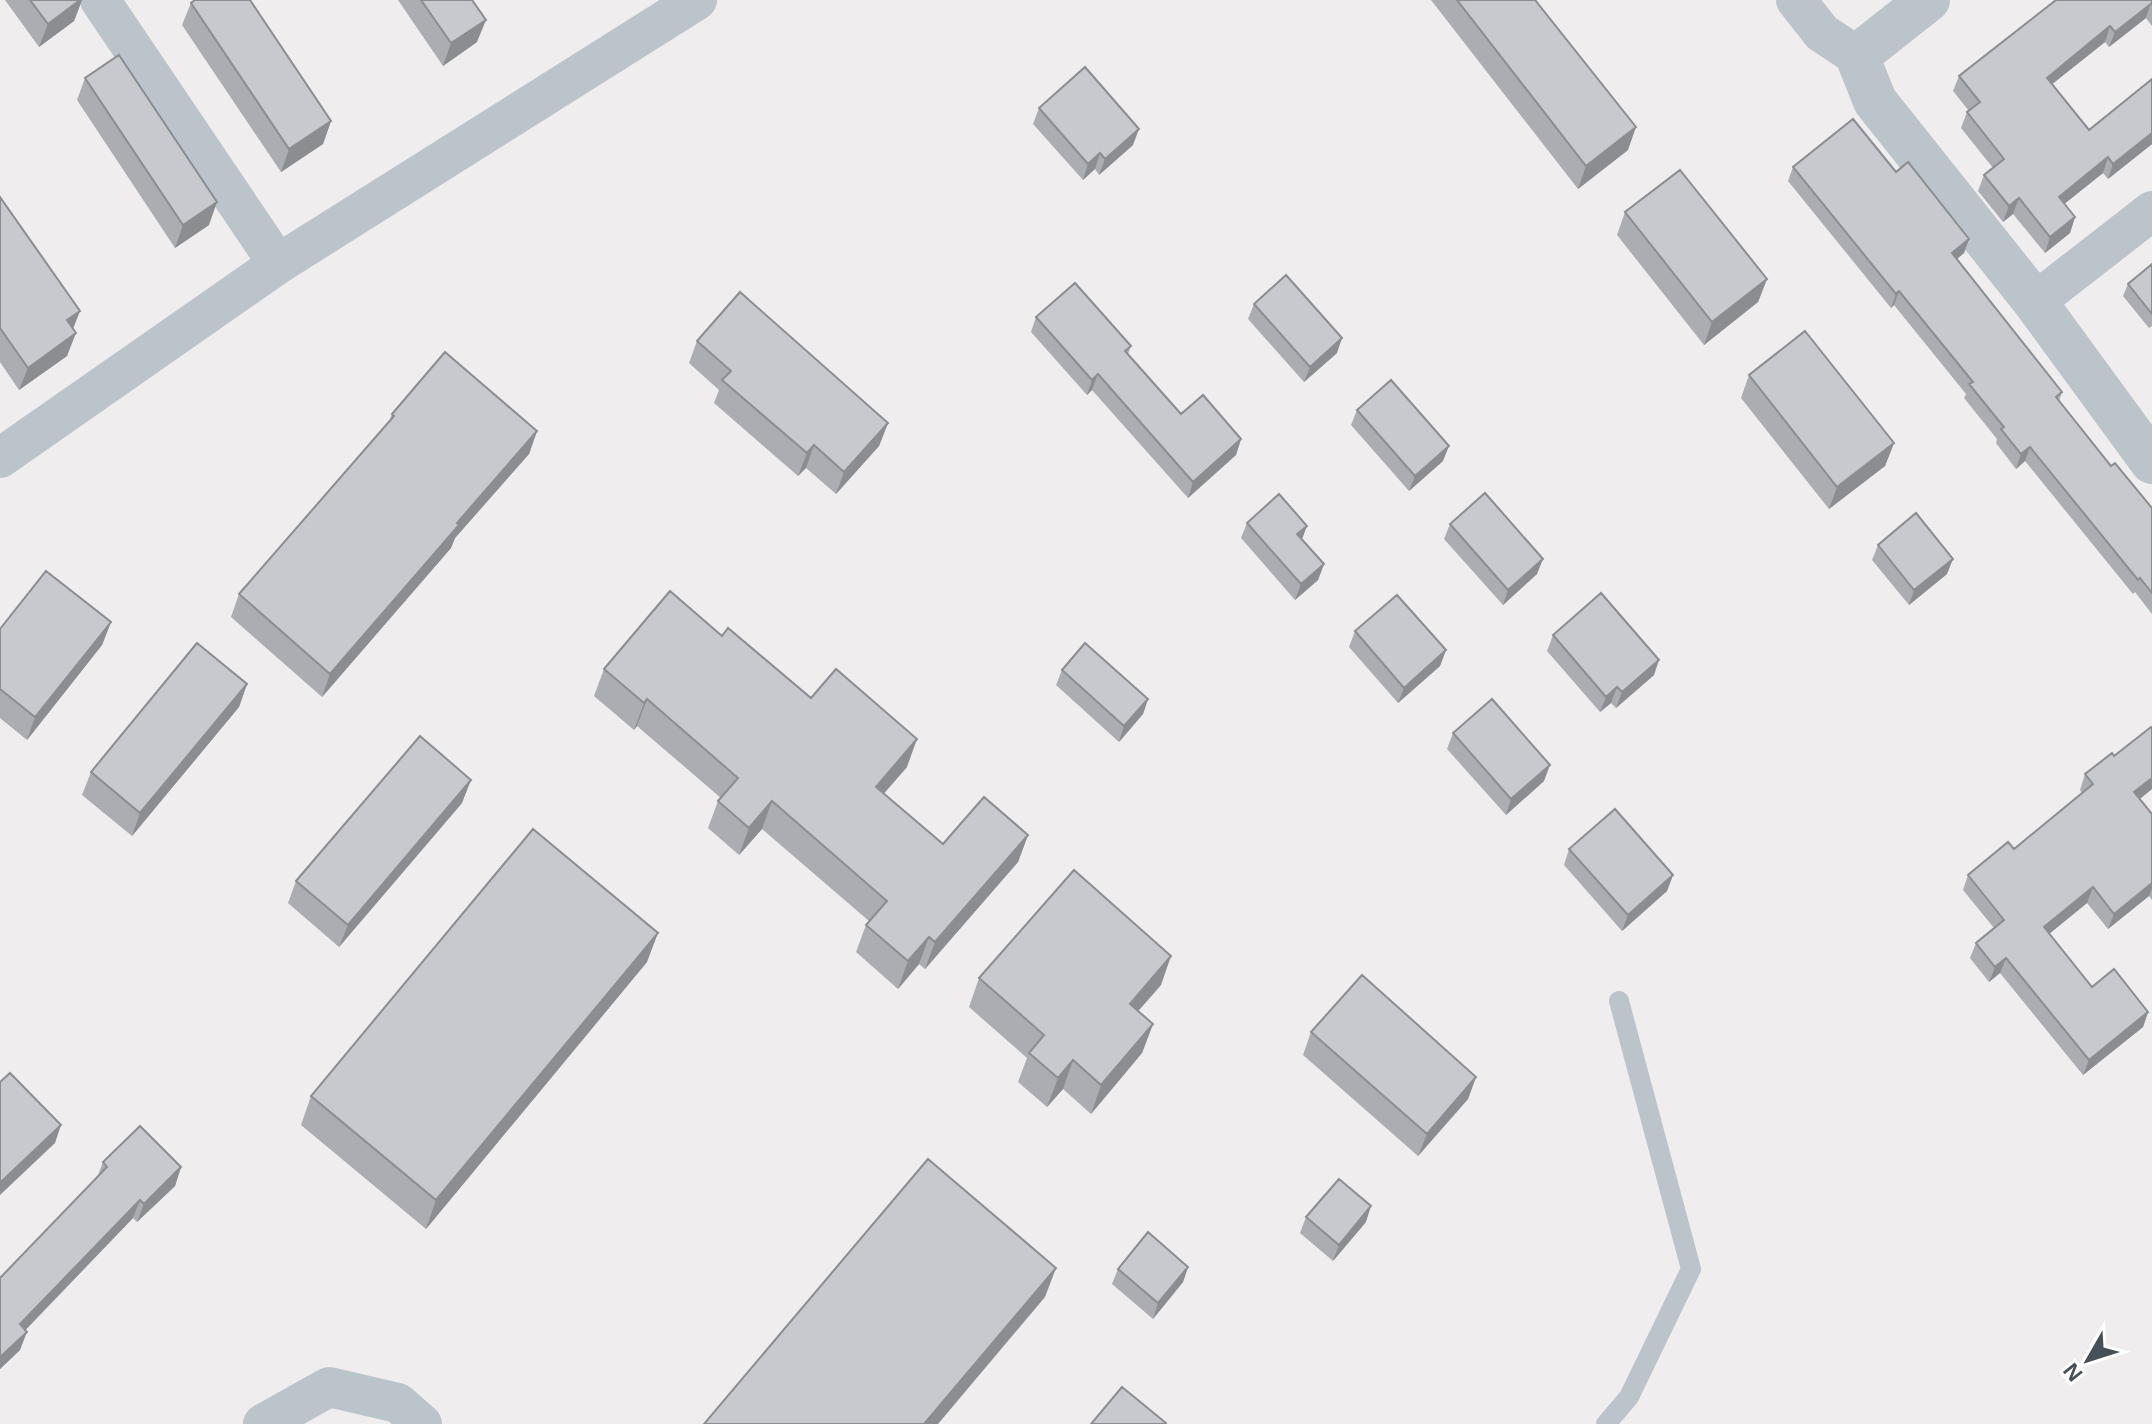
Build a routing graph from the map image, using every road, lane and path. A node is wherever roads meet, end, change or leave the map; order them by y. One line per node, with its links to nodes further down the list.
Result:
1 (100, 0): 7 (street)
2 (697, 0): 7 (street)
3 (1796, 0): 5 (street)
4 (1928, 0): 5 (street)
5 (1829, 30): 8 (street)
6 (2152, 211): 8 (street)
7 (278, 264): 9 (street)
8 (2035, 302): 10 (street)
9 (0, 458)
10 (2152, 462)
11 (1619, 1001): 14 (lane)
12 (263, 1424): 13 (street)
13 (422, 1424)
14 (1606, 1424)

